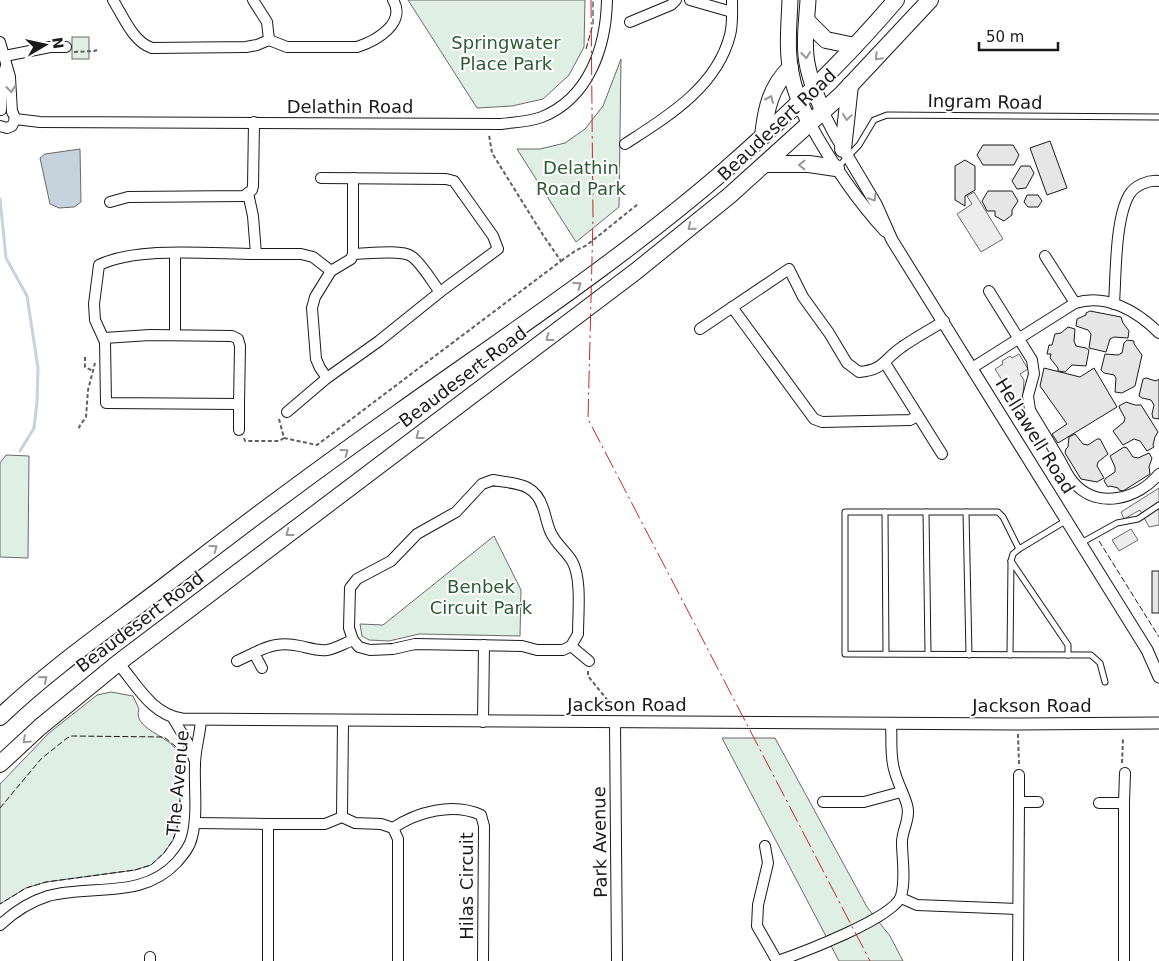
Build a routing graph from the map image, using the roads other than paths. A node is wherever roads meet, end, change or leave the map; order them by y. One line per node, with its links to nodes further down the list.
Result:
1 (113, 0): 15 (street)
2 (253, 0): 15 (street)
3 (393, 0): 15 (street)
4 (607, 0): 28 (street, Delathin Road)
5 (676, 0): 14 (street)
6 (690, 0): 12 (street)
7 (732, 0): 12 (street)
8 (790, 0): 20 (main road)
9 (808, 0): 13 (main road)
10 (896, 0): 17 (highway, Beaudesert Road)
11 (930, 0): 21 (highway, Beaudesert Road, one-way to 21)
12 (732, 12): 32 (street)
13 (807, 21): 17 (highway); 22 (main road, one-way to 22)
14 (630, 22)
15 (269, 40)
16 (0, 42): 19 (street)
17 (855, 46): 22 (highway, Beaudesert Road)
18 (66, 47): 19 (street)
19 (5, 61): 24 (street); 26 (street, one-way to 26)
20 (790, 68): 23 (main road); 31 (highway, one-way to 20)
21 (850, 86): 25 (highway, Beaudesert Road); 33 (highway, one-way to 33)
22 (814, 89): 23 (highway, Beaudesert Road); 25 (main road)
23 (800, 102): 29 (main road); 31 (highway, Beaudesert Road)
24 (0, 111): 26 (street, Delathin Road)
25 (823, 112): 29 (highway, Beaudesert Road); 33 (street, Hellawell Road)
26 (14, 116): 28 (street, Delathin Road); 30 (street)
27 (1159, 117): 33 (lane, Ingram Road)
28 (254, 122): 38 (street)
29 (810, 124): 33 (street, Hellawell Road); 34 (highway, Beaudesert Road)
30 (0, 126)
31 (763, 136): 90 (highway, Beaudesert Road, one-way to 31)
32 (626, 144)
33 (842, 158): 34 (highway, one-way to 34); 50 (street, Hellawell Road)
34 (767, 164): 86 (highway, Beaudesert Road, one-way to 86)
35 (321, 178): 36 (street)
36 (353, 178): 42 (street); 45 (street)
37 (1159, 181): 48 (street)
38 (248, 193): 39 (street); 41 (street)
39 (110, 202)
40 (175, 253): 41 (street); 53 (street); 54 (street)
41 (256, 254): 44 (street)
42 (353, 254): 44 (street); 45 (street)
43 (1045, 256): 47 (street)
44 (331, 271): 58 (street)
45 (440, 292): 58 (street)
46 (989, 292): 55 (street)
47 (1075, 303): 48 (street); 55 (street)
48 (1114, 304): 52 (street)
49 (732, 307): 51 (street); 56 (street); 61 (street)
50 (944, 321): 56 (street); 57 (street, Hellawell Road)
51 (700, 329)
52 (1159, 333)
53 (175, 334): 54 (street); 59 (street)
54 (104, 338): 59 (street)
55 (1019, 339): 57 (street); 64 (street)
56 (885, 364): 61 (street)
57 (972, 368): 69 (street, Hellawell Road)
58 (327, 378): 60 (street)
59 (239, 404): 62 (street)
60 (287, 412)
61 (918, 416): 63 (street)
62 (240, 430)
63 (942, 454)
64 (1159, 474)
65 (1159, 505): 70 (lane)
66 (885, 512): 67 (lane); 78 (lane); 78 (lane)
67 (926, 512): 68 (lane); 79 (lane)
68 (966, 512): 71 (lane); 80 (lane)
69 (1067, 520): 70 (street, Hellawell Road); 71 (lane)
70 (1081, 543): 76 (street, Hellawell Road)
71 (1019, 549): 72 (lane)
72 (1011, 561): 81 (lane); 82 (lane)
73 (352, 640): 74 (street); 75 (street); 77 (street)
74 (484, 645): 75 (street); 94 (street)
75 (571, 646): 84 (street)
76 (1147, 650): 83 (street, Hellawell Road); 88 (street, Hellawell Road)
77 (254, 653): 85 (street); 87 (street)
78 (886, 654): 79 (lane)
79 (928, 654): 80 (lane)
80 (969, 655): 81 (lane)
81 (1010, 655): 82 (lane)
82 (1068, 655): 89 (lane)
83 (1159, 660)
84 (588, 661)
85 (237, 662)
86 (118, 663): 91 (street, Jackson Road); 99 (highway, Beaudesert Road, one-way to 99)
87 (262, 668)
88 (1159, 677)
89 (1105, 682)
90 (2, 713)
91 (173, 718): 92 (street, Jackson Road); 98 (street)
92 (200, 720): 93 (street, Jackson Road); 98 (street, The Avenue)
93 (343, 721): 94 (street, Jackson Road); 108 (street)
94 (483, 722): 95 (street, Jackson Road)
95 (615, 723): 97 (street, Jackson Road); 119 (street, Park Avenue)
96 (1159, 723): 97 (street, Jackson Road)
97 (891, 724): 102 (street)
98 (195, 762): 109 (street, The Avenue)
99 (0, 764)
100 (1125, 773): 107 (street)
101 (1019, 775): 104 (street)
102 (901, 792): 103 (street); 113 (street)
103 (823, 802)
104 (1019, 802): 105 (street); 114 (street)
105 (1038, 802)
106 (1099, 803): 107 (street)
107 (1124, 803): 122 (street)
108 (342, 817): 110 (street); 111 (street)
109 (194, 823): 110 (street); 115 (street, The Avenue)
110 (268, 824): 116 (street)
111 (392, 828): 117 (street); 118 (street, Hilas Circuit)
112 (765, 846): 120 (street)
113 (901, 898): 114 (street); 120 (street)
114 (1018, 909): 121 (street)
115 (0, 925)
116 (268, 961)
117 (398, 961)
118 (483, 961)
119 (617, 961)
120 (778, 961)
121 (1018, 961)
122 (1124, 961)

